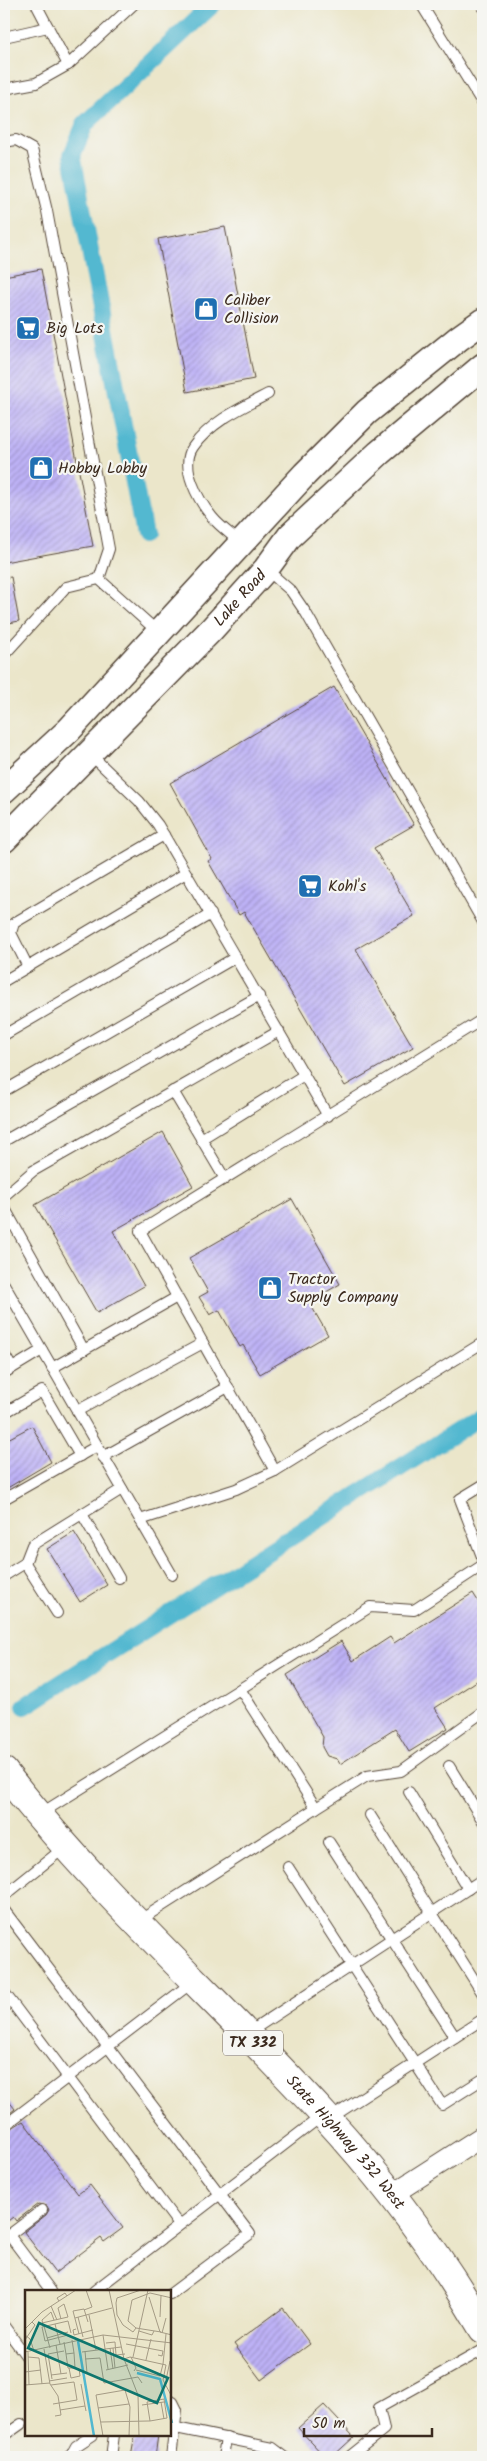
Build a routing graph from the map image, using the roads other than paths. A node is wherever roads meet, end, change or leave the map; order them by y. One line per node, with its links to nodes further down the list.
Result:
1 (36, 4): 4 (lane)
2 (134, 4): 6 (lane)
3 (421, 4): 8 (lane)
4 (48, 27): 5 (lane); 6 (lane)
5 (4, 37)
6 (68, 65): 7 (lane)
7 (4, 89)
8 (483, 104)
9 (4, 142): 15 (lane)
10 (483, 321): 13 (street)
11 (483, 366): 14 (street, Lake Road)
12 (268, 394): 13 (lane)
13 (241, 543): 14 (street); 16 (street)
14 (266, 569): 18 (street, Lake Road); 26 (lane)
15 (99, 578): 16 (lane); 17 (lane)
16 (158, 632): 18 (street); 19 (street)
17 (4, 655)
18 (185, 656): 20 (street, Lake Road)
19 (69, 730): 20 (street); 21 (street)
20 (89, 753): 22 (lane); 23 (street, Lake Road)
21 (4, 790)
22 (164, 835): 24 (lane); 28 (lane)
23 (4, 840)
24 (186, 873): 25 (lane); 28 (lane)
25 (211, 914): 27 (lane); 33 (lane)
26 (483, 922)
27 (236, 957): 30 (lane); 35 (lane)
28 (28, 967): 29 (lane)
29 (4, 981)
30 (259, 996): 32 (lane); 39 (lane)
31 (483, 1019): 37 (lane)
32 (279, 1031): 34 (lane); 36 (lane)
33 (4, 1035)
34 (304, 1075): 37 (lane); 38 (lane)
35 (4, 1091)
36 (173, 1091): 38 (lane); 41 (lane)
37 (328, 1116): 40 (lane)
38 (201, 1139): 40 (lane)
39 (4, 1141)
40 (224, 1180): 44 (lane)
41 (4, 1196)
42 (4, 1207): 48 (lane)
43 (4, 1284): 47 (lane)
44 (178, 1297): 45 (lane); 48 (lane)
45 (203, 1342): 52 (lane); 53 (lane)
46 (479, 1345): 58 (lane)
47 (42, 1350): 50 (lane); 51 (lane)
48 (84, 1350): 50 (lane)
49 (4, 1354): 51 (lane)
50 (52, 1368): 53 (lane)
51 (8, 1371)
52 (228, 1387): 57 (lane); 58 (lane)
53 (77, 1412): 55 (lane)
54 (4, 1413): 56 (lane)
55 (97, 1446): 56 (lane); 57 (lane)
56 (80, 1456): 61 (lane)
57 (103, 1457): 60 (lane)
58 (275, 1471): 63 (lane)
59 (483, 1485): 64 (lane)
60 (122, 1489): 62 (lane); 63 (lane)
61 (4, 1499)
62 (82, 1514): 65 (lane); 69 (lane)
63 (140, 1520): 67 (lane)
64 (483, 1559)
65 (25, 1563): 68 (lane); 70 (lane)
66 (483, 1565): 71 (lane)
67 (172, 1575)
68 (4, 1576)
69 (119, 1578)
70 (56, 1613)
71 (240, 1689): 76 (lane); 77 (lane)
72 (483, 1712): 76 (lane)
73 (449, 1766): 79 (lane)
74 (4, 1772): 77 (main road, State Highway 332 West / TX 332)
75 (409, 1792): 84 (lane)
76 (316, 1808): 88 (lane)
77 (38, 1816): 81 (main road, State Highway 332 West / TX 332)
78 (370, 1816): 87 (lane)
79 (483, 1821)
80 (329, 1842): 89 (lane)
81 (66, 1847): 85 (lane); 88 (main road, State Highway 332 West / TX 332)
82 (288, 1867): 90 (lane)
83 (483, 1879): 84 (lane)
84 (468, 1889): 87 (lane)
85 (4, 1896)
86 (4, 1910): 97 (lane)
87 (431, 1913): 89 (lane); 93 (lane)
88 (136, 1923): 91 (main road, State Highway 332 West / TX 332)
89 (392, 1939): 90 (lane); 96 (lane)
90 (351, 1965): 95 (lane); 98 (lane)
91 (194, 1981): 95 (main road, State Highway 332 West / TX 332); 97 (lane)
92 (4, 1992): 99 (lane)
93 (483, 1994)
94 (483, 2019): 96 (lane)
95 (245, 2035): 101 (main road, State Highway 332 West / TX 332)
96 (455, 2037): 98 (lane)
97 (108, 2047): 99 (lane); 104 (lane)
98 (414, 2062): 100 (lane); 101 (lane)
99 (68, 2077): 102 (lane); 107 (lane)
100 (483, 2079)
101 (325, 2117): 104 (lane); 105 (main road, State Highway 332 West / TX 332)
102 (4, 2126)
103 (483, 2136): 105 (street)
104 (219, 2194): 107 (lane); 111 (lane)
105 (391, 2194): 113 (main road, State Highway 332 West / TX 332)
106 (42, 2210): 108 (lane)
107 (179, 2225): 110 (lane)
108 (6, 2237): 109 (lane)
109 (50, 2290)
110 (95, 2290)
111 (171, 2293)
112 (4, 2326): 114 (lane)
113 (483, 2329)
114 (24, 2349)
115 (483, 2350): 128 (lane)
116 (171, 2401): 118 (lane)
117 (21, 2424): 119 (lane)
118 (176, 2428): 122 (lane); 125 (lane)
119 (4, 2436)
120 (91, 2436): 123 (lane)
121 (114, 2436): 124 (lane)
122 (226, 2438): 126 (lane); 127 (lane)
123 (70, 2457)
124 (111, 2457)
125 (171, 2457)
126 (223, 2457)
127 (285, 2457)
128 (349, 2457)

